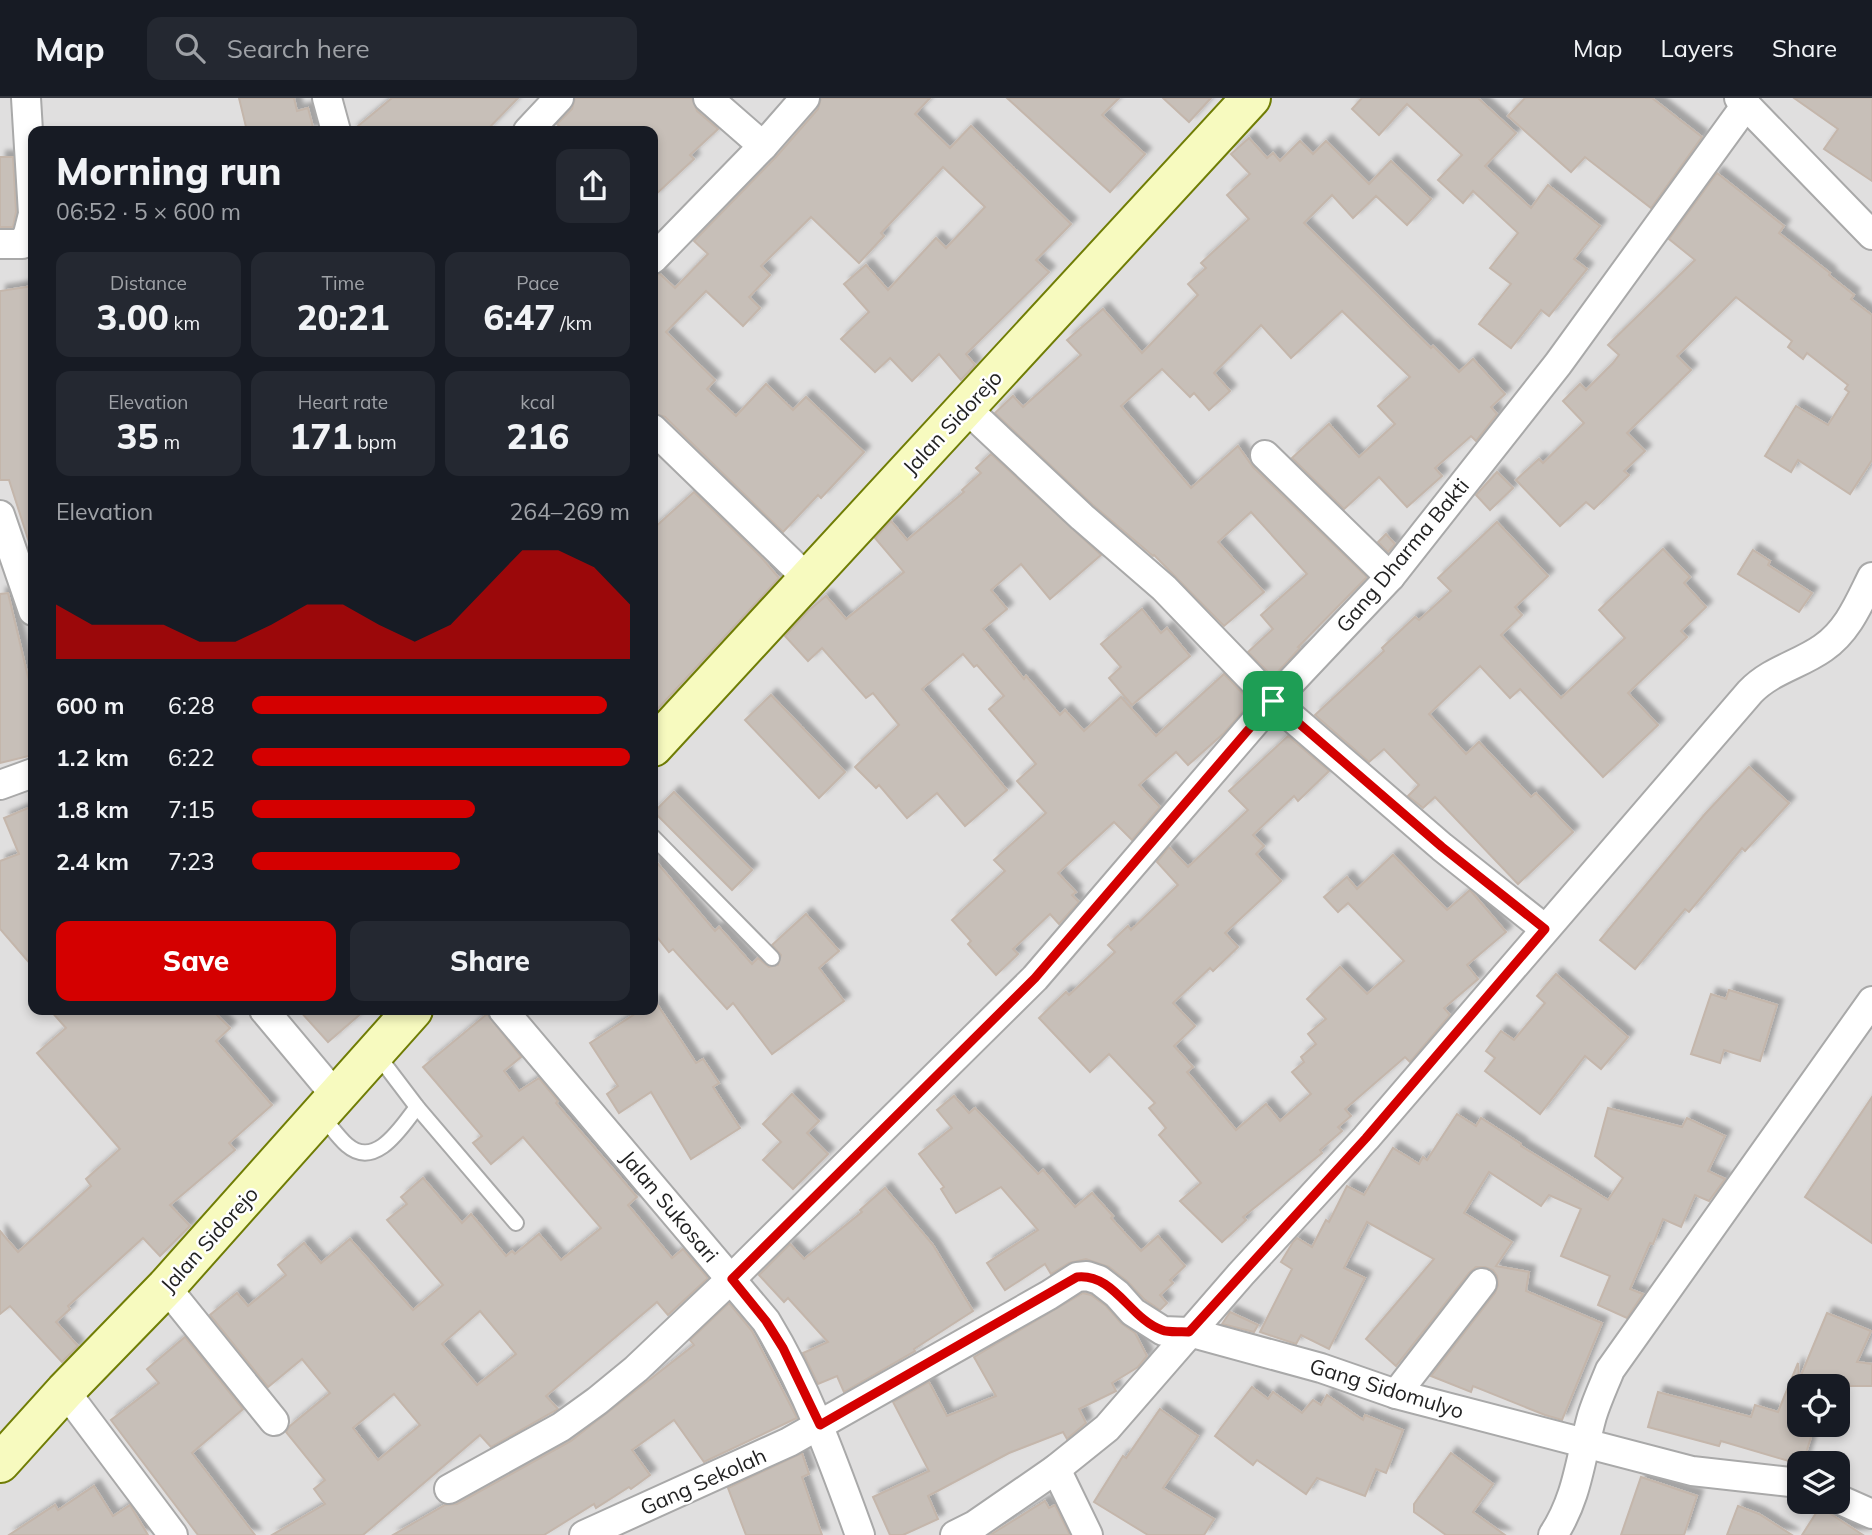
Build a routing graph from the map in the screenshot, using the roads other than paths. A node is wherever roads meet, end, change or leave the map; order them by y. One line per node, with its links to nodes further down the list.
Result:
1 (26, 98): 10 (street)
2 (327, 98): 8 (street)
3 (559, 98): 9 (street)
4 (708, 98): 11 (street)
5 (805, 98): 11 (street)
6 (1251, 98): 16 (street, Jalan Sidorejo)
7 (1743, 101): 13 (street); 20 (street, Gang Dharma Bakti)
8 (335, 126)
9 (533, 126)
10 (28, 131)
11 (763, 146): 15 (street)
12 (28, 234): 14 (street)
13 (1872, 235)
14 (0, 244)
15 (658, 254)
16 (966, 408): 21 (street, Jalan Sidorejo); 24 (street)
17 (658, 434): 21 (street)
18 (1265, 455): 20 (street)
19 (0, 515): 23 (street)
20 (1390, 577): 24 (street, Gang Dharma Bakti)
21 (807, 578): 25 (street, Jalan Sidorejo)
22 (1872, 578): 29 (street)
23 (28, 596)
24 (1273, 701): 29 (street); 39 (street, Gang Dharma Bakti)
25 (658, 742)
26 (28, 774): 27 (street)
27 (0, 785)
28 (658, 841): 30 (lane)
29 (1545, 929): 42 (street)
30 (772, 958)
31 (1872, 1002): 47 (street)
32 (267, 1015): 36 (street)
33 (408, 1015): 35 (street, Jalan Sidorejo)
34 (507, 1015): 39 (street, Jalan Sukosari)
35 (375, 1052): 36 (street, Jalan Sidorejo); 37 (lane)
36 (328, 1105): 37 (lane); 41 (street, Jalan Sidorejo)
37 (417, 1107): 38 (lane)
38 (516, 1223)
39 (732, 1279): 46 (street, Jalan Sukosari); 51 (street, Gang Dharma Bakti)
40 (1482, 1283): 44 (street)
41 (166, 1287): 43 (street, Jalan Sidorejo); 45 (street)
42 (1189, 1332): 44 (street, Gang Sidomulyo); 46 (street, Gang Sidomulyo); 49 (street)
43 (65, 1391): 48 (street, Jalan Sidorejo); 55 (street)
44 (1396, 1394): 47 (street, Gang Sidomulyo)
45 (274, 1422)
46 (820, 1425): 56 (street, Gang Sekolah); 57 (street, Jalan Sukosari)
47 (1586, 1444): 50 (street, Gang Sidomulyo); 60 (street)
48 (0, 1463)
49 (1056, 1469): 58 (street); 59 (street)
50 (1787, 1482)
51 (449, 1489)
52 (1850, 1504): 53 (street)
53 (1872, 1514)
54 (1872, 1522): 61 (street)
55 (173, 1535)
56 (584, 1535)
57 (860, 1535)
58 (954, 1535)
59 (1087, 1535)
60 (1553, 1535)
61 (1864, 1535)

